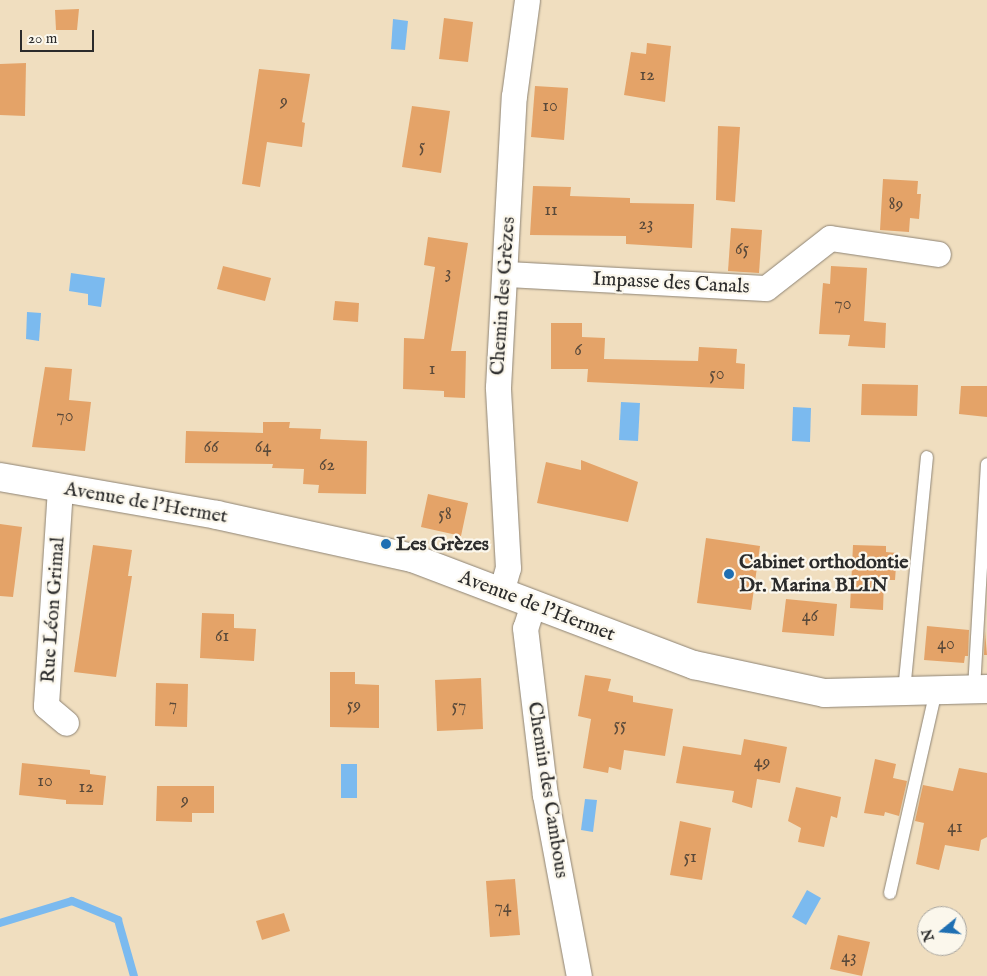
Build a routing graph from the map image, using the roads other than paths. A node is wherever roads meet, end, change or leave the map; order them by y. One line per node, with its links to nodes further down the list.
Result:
1 (527, 0): 3 (street, Chemin des Grèzes)
2 (938, 254): 3 (street, Impasse des Canals)
3 (506, 274): 8 (street, Chemin des Grèzes)
4 (927, 457): 12 (lane)
5 (987, 464): 10 (lane)
6 (0, 478): 7 (street, Avenue de l'Hermet)
7 (60, 488): 8 (street, Avenue de l'Hermet); 13 (street, Rue Léon Grimal)
8 (501, 592): 9 (street, Avenue de l'Hermet)
9 (533, 604): 12 (street, Avenue de l'Hermet); 15 (street, Chemin des Cambous)
10 (980, 689): 11 (street, Avenue de l'Hermet)
11 (936, 690): 12 (street, Avenue de l'Hermet); 14 (lane)
12 (904, 691)
13 (66, 723)
14 (890, 893)
15 (579, 976)

